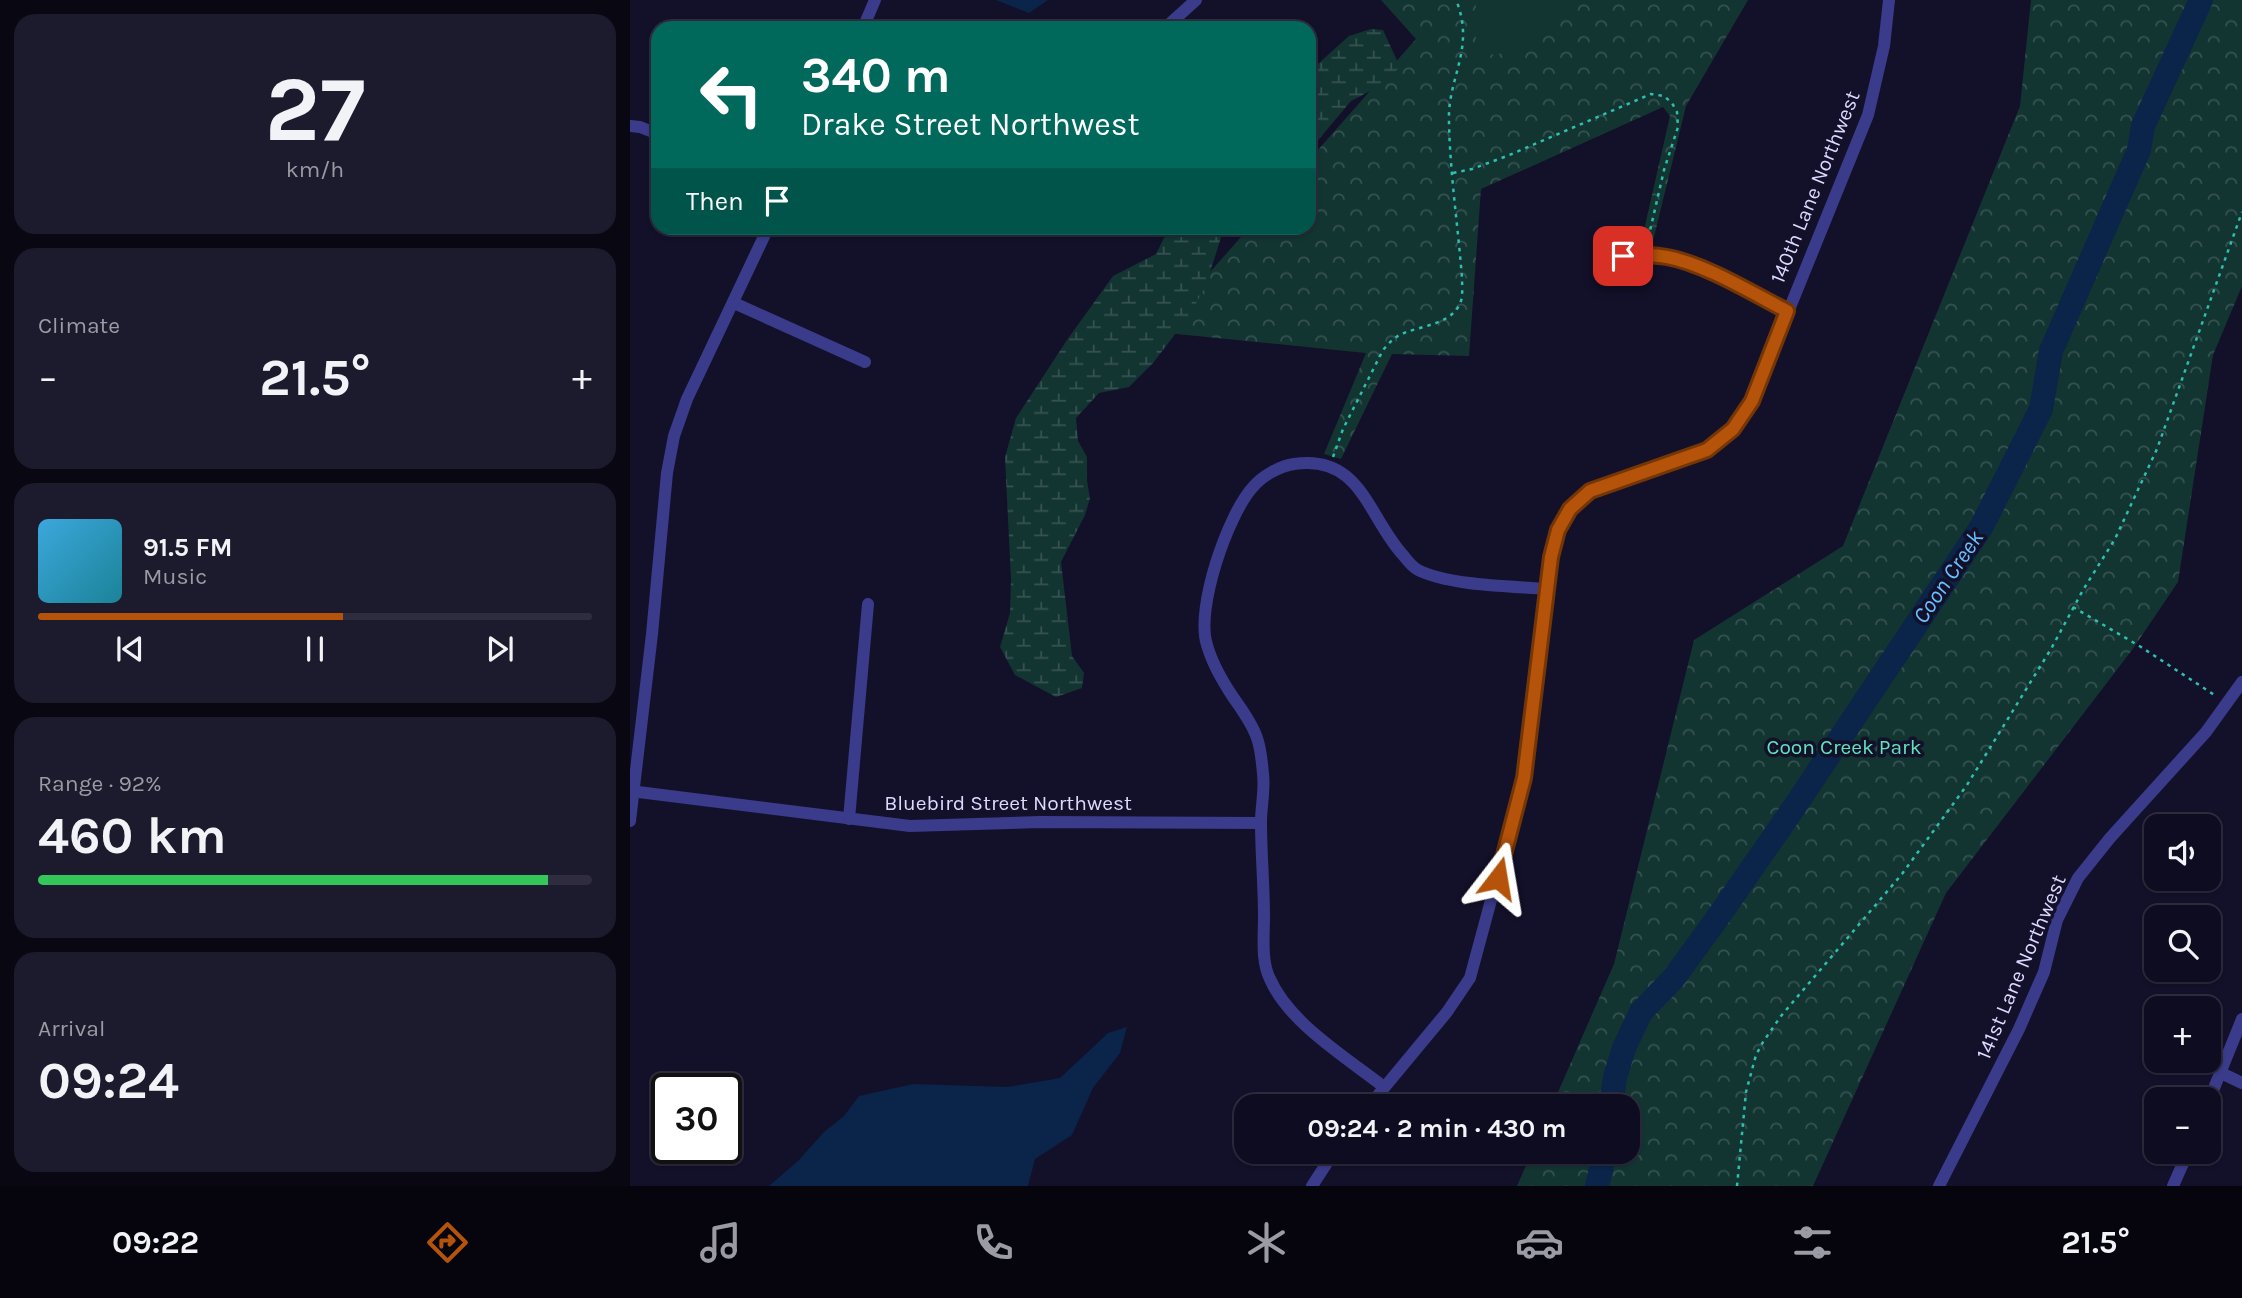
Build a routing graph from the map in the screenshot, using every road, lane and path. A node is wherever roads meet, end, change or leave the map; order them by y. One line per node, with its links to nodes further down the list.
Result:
1 (875, 0): 5 (street)
2 (1196, 0): 6 (street)
3 (1456, 0): 9 (path)
4 (1889, 0): 15 (street, 140th Lane Northwest)
5 (866, 21)
6 (1172, 21)
7 (630, 126): 8 (street)
8 (651, 131)
9 (1453, 173): 12 (path); 17 (path)
10 (2242, 212): 20 (path)
11 (765, 235): 14 (street)
12 (1645, 254): 13 (street); 15 (street)
13 (1601, 257)
14 (734, 303): 16 (street); 23 (street)
15 (1787, 311): 18 (street, 140th Lane Northwest)
16 (865, 362)
17 (1331, 467): 18 (street); 26 (street)
18 (1548, 589): 30 (street, 140th Lane Northwest)
19 (868, 604): 24 (street)
20 (2073, 607): 22 (path); 36 (path)
21 (2242, 684): 22 (street, 141st Lane Northwest)
22 (2226, 703): 37 (street, 141st Lane Northwest)
23 (632, 791): 24 (street, Bluebird Street Northwest); 25 (street)
24 (849, 819): 26 (street, Bluebird Street Northwest)
25 (630, 821)
26 (1261, 823): 30 (street)
27 (2242, 1019): 28 (street)
28 (2221, 1073): 29 (street); 31 (street)
29 (2242, 1083)
30 (1384, 1087): 32 (street, 140th Lane Northwest)
31 (2215, 1087)
32 (1378, 1094)
33 (1327, 1164): 35 (street)
34 (2183, 1164): 38 (street)
35 (1312, 1186)
36 (1737, 1186)
37 (1939, 1186)
38 (2173, 1186)

